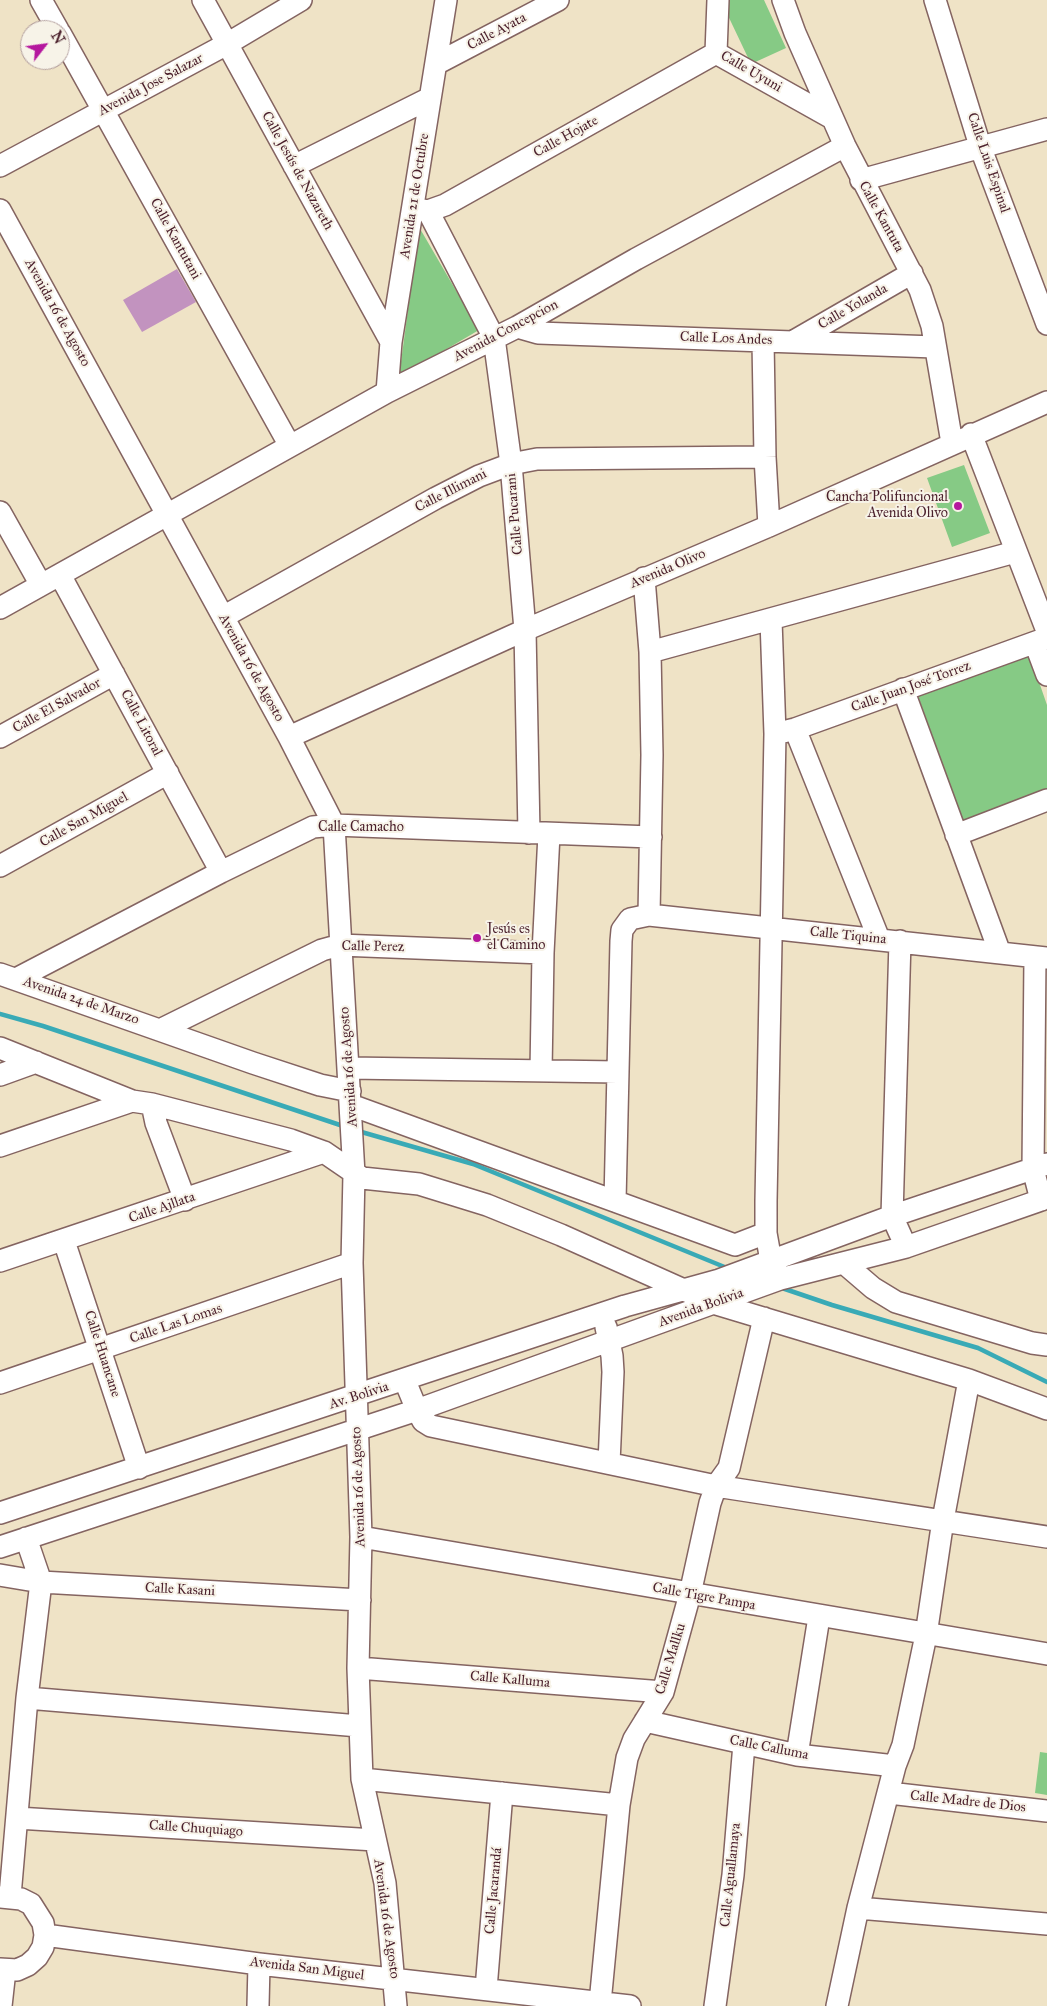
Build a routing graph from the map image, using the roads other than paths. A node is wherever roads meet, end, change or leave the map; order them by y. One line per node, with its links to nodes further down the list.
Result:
1 (41, 0): 9 (street)
2 (203, 0): 10 (street, Calle Jesús de Nazareth)
3 (301, 0): 10 (street, Avenida Jose Salazar)
4 (446, 0): 13 (street, Avenida 21 de Octubre)
5 (558, 0): 13 (street, Calle Ayata)
6 (718, 0): 12 (street, Calle Uyuni)
7 (783, 0): 16 (street, Calle Kantuta)
8 (935, 0): 19 (street, Calle Luis Espinal)
9 (52, 20)
10 (227, 44): 15 (street, Avenida Jose Salazar); 21 (street, Calle Jesús de Nazareth)
11 (70, 51): 15 (street, Calle Kantutani)
12 (716, 53): 16 (street, Calle Uyuni); 24 (street, Calle Hojate)
13 (436, 64): 14 (street, Avenida 21 de Octubre)
14 (430, 98): 21 (street); 24 (street, Avenida 21 de Octubre)
15 (103, 110): 20 (street, Avenida Jose Salazar); 37 (street, Calle Kantutani)
16 (832, 118): 18 (street, Calle Kantuta)
17 (1047, 129): 19 (street)
18 (845, 146): 22 (street, Calle Kantuta); 27 (street, Avenida Concepcion)
19 (981, 149): 22 (street); 26 (street, Calle Luis Espinal)
20 (0, 166)
21 (294, 166): 31 (street, Calle Jesús de Nazareth)
22 (861, 180): 25 (street, Calle Kantuta)
23 (0, 210): 41 (street, Avenida 16 de Agosto)
24 (420, 210): 28 (street, Calle Pucarani); 31 (street, Avenida 21 de Octubre)
25 (912, 273): 30 (street, Calle Yolanda); 32 (street, Calle Kantuta)
26 (1047, 324)
27 (517, 327): 28 (street, Avenida Concepcion); 29 (street, Calle Los Andes)
28 (494, 338): 33 (street, Avenida Concepcion); 39 (street, Calle Pucarani)
29 (763, 341): 30 (street, Calle Los Andes); 38 (street)
30 (794, 341): 32 (street, Calle Los Andes)
31 (391, 342): 33 (street, Avenida 21 de Octubre)
32 (935, 347): 36 (street, Calle Kantuta)
33 (387, 392): 37 (street, Avenida Concepcion)
34 (1047, 402): 35 (street, Avenida Olivo)
35 (971, 434): 36 (street, Avenida Olivo); 43 (street)
36 (952, 443): 42 (street, Avenida Olivo)
37 (290, 446): 41 (street, Avenida Concepcion)
38 (764, 457): 39 (street, Calle Illimani); 42 (street)
39 (511, 464): 48 (street, Calle Illimani); 50 (street, Calle Pucarani)
40 (0, 512): 46 (street)
41 (168, 515): 44 (street, Avenida Concepcion); 48 (street, Avenida 16 de Agosto)
42 (769, 526): 45 (street, Avenida Olivo)
43 (1015, 552): 49 (street); 51 (street)
44 (60, 575): 46 (street, Avenida Concepcion); 53 (street, Calle Litoral)
45 (644, 578): 50 (street, Avenida Olivo); 52 (street)
46 (41, 585): 47 (street, Avenida Concepcion)
47 (0, 608)
48 (223, 617): 58 (street, Avenida 16 de Agosto)
49 (771, 620): 52 (street); 56 (street)
50 (525, 630): 58 (street, Avenida Olivo); 62 (street, Calle Pucarani)
51 (1043, 637): 54 (street); 55 (street, Calle Juan José Torrez)
52 (650, 652): 64 (street)
53 (114, 674): 57 (street, Calle El Salvador); 59 (street, Calle Litoral)
54 (1047, 675)
55 (903, 689): 56 (street, Calle Juan José Torrez); 63 (street)
56 (785, 732): 68 (street); 69 (street)
57 (0, 737)
58 (289, 737): 61 (street, Avenida 16 de Agosto)
59 (168, 773): 65 (street, Calle San Miguel); 66 (street, Calle Litoral)
60 (1047, 800): 63 (street)
61 (334, 824): 62 (street, Calle Camacho); 66 (street, Calle Camacho); 70 (street, Avenida 16 de Agosto)
62 (539, 834): 64 (street, Calle Camacho); 71 (street, Calle Pucarani)
63 (956, 836): 72 (street)
64 (651, 837): 67 (street)
65 (0, 866)
66 (221, 872): 74 (street, Calle Camacho)
67 (650, 915): 68 (street, Calle Tiquina); 80 (street)
68 (770, 927): 69 (street, Calle Tiquina); 92 (street)
69 (889, 940): 72 (street, Calle Tiquina); 91 (street)
70 (340, 945): 71 (street, Calle Perez); 75 (street, Calle Perez); 78 (street, Avenida 16 de Agosto)
71 (543, 953): 79 (street, Calle Pucarani)
72 (1000, 953): 73 (street, Calle Tiquina)
73 (1041, 958): 86 (street)
74 (9, 976): 75 (street, Avenida 24 de Marzo)
75 (162, 1029): 82 (street, Avenida 24 de Marzo)
76 (0, 1048): 77 (street)
77 (36, 1062): 81 (street); 83 (street)
78 (349, 1068): 79 (street); 82 (street, Avenida 16 de Agosto)
79 (541, 1071): 80 (street)
80 (618, 1072): 90 (street)
81 (0, 1074)
82 (351, 1098): 87 (street, Avenida 16 de Agosto); 90 (street, Avenida 24 de Marzo)
83 (142, 1102): 84 (street); 85 (street); 89 (street)
84 (0, 1146)
85 (324, 1152): 87 (street); 89 (street, Calle Ajllata)
86 (1040, 1167): 88 (street); 91 (street)
87 (354, 1174): 96 (street, Avenida 16 de Agosto); 99 (street)
88 (1044, 1199): 94 (street, Avenida Bolivia)
89 (185, 1200): 93 (street, Calle Ajllata)
90 (615, 1201): 92 (street, Avenida 24 de Marzo)
91 (892, 1216): 94 (street); 98 (street)
92 (766, 1233): 98 (street)
93 (64, 1241): 95 (street, Calle Ajllata); 105 (street, Calle Huancane)
94 (906, 1247): 97 (street, Avenida Bolivia)
95 (0, 1261)
96 (352, 1263): 105 (street, Calle Las Lomas); 109 (street, Avenida 16 de Agosto)
97 (845, 1264): 98 (street, Avenida Bolivia); 104 (street)
98 (769, 1269): 99 (street, Av. Bolivia); 100 (street, Avenida Bolivia)
99 (684, 1291): 100 (street); 101 (street, Av. Bolivia)
100 (713, 1303): 102 (street); 103 (street, Avenida Bolivia)
101 (602, 1315): 103 (street); 107 (street, Av. Bolivia)
102 (764, 1318): 106 (street); 115 (street, Calle Mallku)
103 (610, 1340): 111 (street, Avenida Bolivia); 113 (street)
104 (1047, 1344)
105 (100, 1350): 108 (street, Calle Las Lomas); 114 (street, Calle Huancane)
106 (970, 1380): 110 (street); 117 (street)
107 (405, 1381): 109 (street, Av. Bolivia); 111 (street)
108 (0, 1383)
109 (356, 1397): 112 (street, Avenida 16 de Agosto); 114 (street, Av. Bolivia)
110 (1047, 1409)
111 (416, 1410): 112 (street, Avenida Bolivia); 113 (street)
112 (358, 1429): 118 (street, Avenida 16 de Agosto); 120 (street)
113 (609, 1463): 115 (street)
114 (139, 1468): 116 (street, Av. Bolivia)
115 (716, 1486): 117 (street); 124 (street, Calle Mallku)
116 (0, 1513)
117 (943, 1520): 119 (street); 127 (street)
118 (361, 1537): 124 (street, Calle Tigre Pampa); 125 (street, Avenida 16 de Agosto)
119 (1047, 1537)
120 (26, 1538): 121 (street); 123 (street)
121 (0, 1546)
122 (0, 1575): 123 (street, Calle Kasani)
123 (41, 1582): 125 (street, Calle Kasani); 131 (street)
124 (690, 1594): 126 (street, Calle Tigre Pampa); 130 (street, Calle Mallku)
125 (360, 1600): 129 (street, Avenida 16 de Agosto)
126 (819, 1617): 127 (street, Calle Tigre Pampa); 135 (street)
127 (926, 1635): 128 (street, Calle Tigre Pampa); 136 (street)
128 (1047, 1654)
129 (358, 1668): 130 (street, Calle Kalluma); 133 (street, Avenida 16 de Agosto)
130 (663, 1692): 132 (street, Calle Mallku)
131 (27, 1698): 133 (street); 142 (street)
132 (646, 1721): 134 (street, Calle Calluma); 140 (street, Calle Mallku)
133 (359, 1726): 137 (street, Avenida 16 de Agosto)
134 (744, 1744): 135 (street, Calle Calluma); 157 (street, Calle Aguallamaya)
135 (798, 1756): 136 (street, Calle Calluma)
136 (894, 1766): 139 (street)
137 (362, 1779): 138 (street); 143 (street, Avenida 16 de Agosto)
138 (502, 1792): 140 (street); 151 (street, Calle Jacarandá)
139 (889, 1793): 141 (street, Calle Madre de Dios); 145 (street)
140 (619, 1804): 152 (street, Calle Mallku)
141 (1047, 1811)
142 (17, 1818): 143 (street, Calle Chuquiago); 144 (street)
143 (374, 1840): 150 (street, Avenida 16 de Agosto)
144 (5, 1897): 147 (street)
145 (858, 1908): 146 (street); 158 (street)
146 (1047, 1924)
147 (45, 1935): 148 (street, Avenida San Miguel); 149 (street)
148 (259, 1964): 150 (street, Avenida San Miguel); 154 (street)
149 (2, 1970): 153 (street)
150 (395, 1980): 151 (street, Avenida San Miguel); 155 (street, Avenida 16 de Agosto)
151 (486, 1990): 152 (street, Avenida San Miguel)
152 (600, 2002): 156 (street, Avenida San Miguel)
153 (1, 2006)
154 (258, 2006)
155 (396, 2006)
156 (630, 2006)
157 (715, 2006)
158 (837, 2006)

